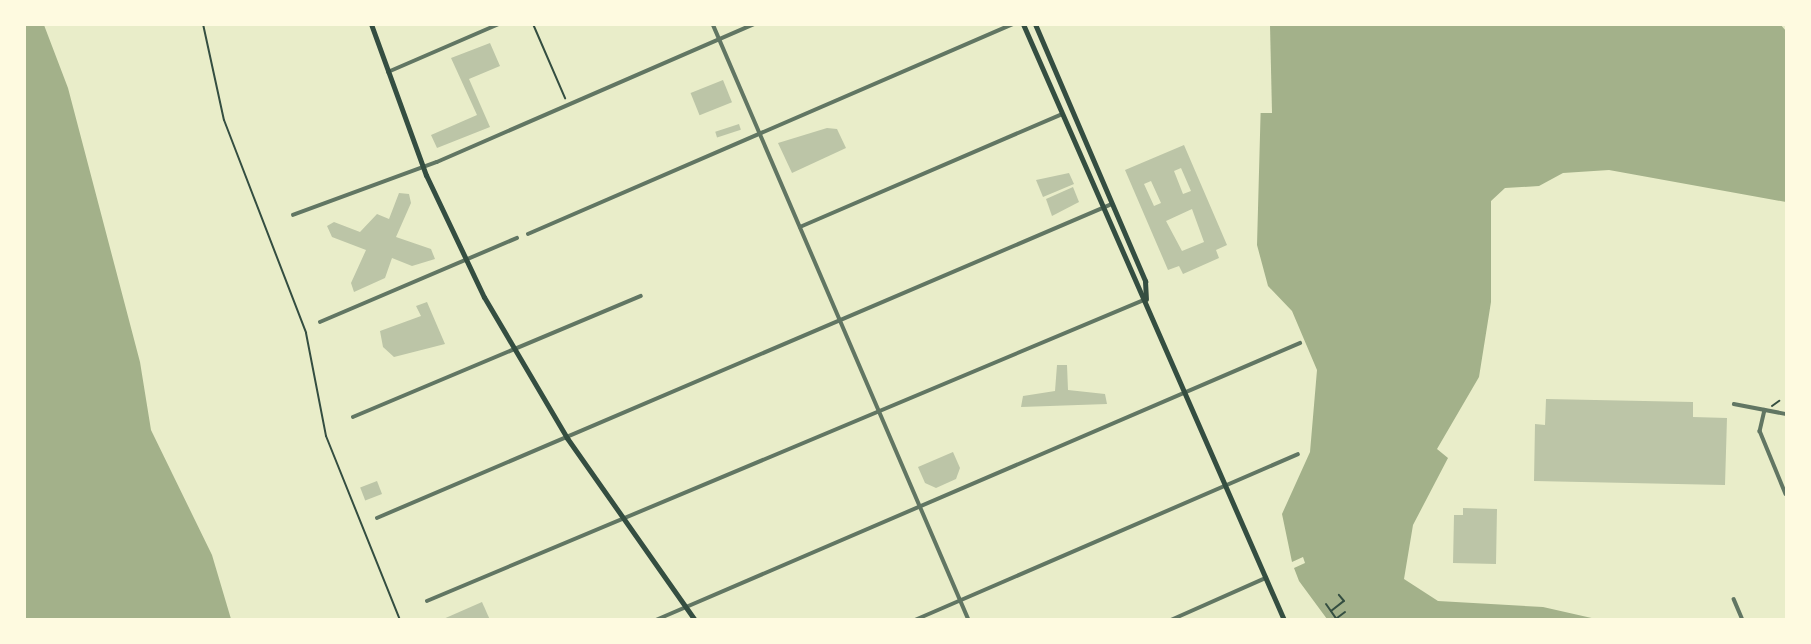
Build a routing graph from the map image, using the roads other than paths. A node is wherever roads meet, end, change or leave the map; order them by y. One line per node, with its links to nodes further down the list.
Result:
1 (371, 24): 9 (main road)
2 (499, 24): 9 (street)
3 (713, 24): 8 (street)
4 (755, 24): 8 (street)
5 (1013, 24): 11 (street)
6 (1023, 24): 10 (main road)
7 (1035, 24): 13 (main road)
8 (720, 41): 11 (street); 12 (street)
9 (387, 73): 12 (main road)
10 (1062, 114): 14 (main road); 16 (street)
11 (760, 134): 16 (street); 17 (street)
12 (422, 166): 15 (street); 19 (main road)
13 (1112, 204): 14 (street); 21 (main road)
14 (1102, 208): 21 (main road); 22 (street)
15 (293, 215)
16 (800, 227): 22 (street)
17 (528, 234)
18 (517, 238): 19 (street)
19 (465, 260): 23 (street); 25 (main road)
20 (641, 296): 25 (street)
21 (1146, 299): 26 (main road); 29 (street)
22 (840, 320): 29 (street); 32 (street)
23 (320, 323)
24 (1300, 343): 26 (street)
25 (513, 350): 31 (street); 32 (main road)
26 (1186, 391): 34 (main road); 36 (street)
27 (1734, 404): 28 (street)
28 (1765, 410): 30 (street); 35 (street)
29 (880, 413): 36 (street); 38 (street)
30 (1787, 414)
31 (353, 417)
32 (567, 438): 37 (street); 38 (main road)
33 (1298, 454): 34 (street)
34 (1226, 485): 39 (main road); 41 (street)
35 (1787, 494)
36 (920, 506): 41 (street); 43 (street)
37 (376, 518)
38 (625, 522): 42 (street); 43 (main road)
39 (1266, 578): 48 (street); 49 (main road)
40 (1734, 599): 50 (street)
41 (960, 600): 46 (street); 47 (street)
42 (427, 601)
43 (686, 607): 44 (street); 45 (main road)
44 (656, 620)
45 (695, 620)
46 (915, 620)
47 (969, 620)
48 (1171, 620)
49 (1284, 620)
50 (1743, 620)

